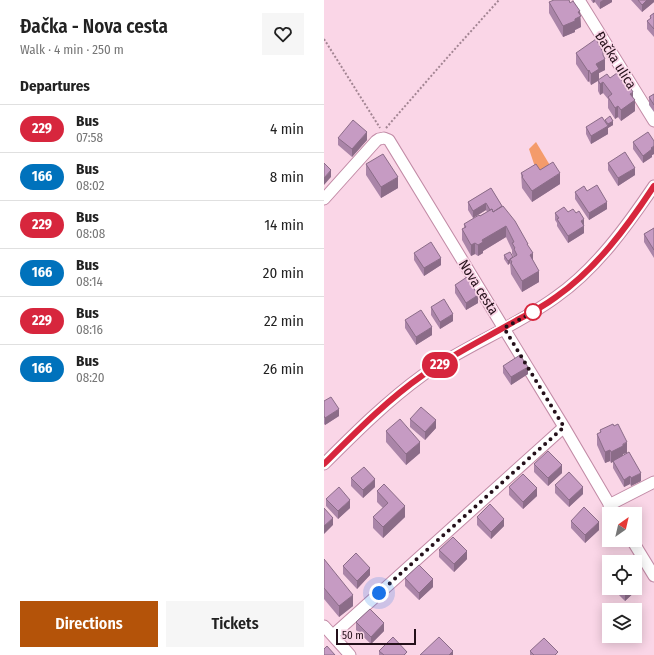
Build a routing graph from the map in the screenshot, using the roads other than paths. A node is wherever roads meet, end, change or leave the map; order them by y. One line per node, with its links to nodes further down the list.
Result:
1 (578, 0): 2 (street, Đačka ulica)
2 (654, 121)
3 (654, 186): 5 (street)
4 (324, 199): 5 (street, Nova cesta)
5 (504, 328): 6 (street, Nova cesta); 7 (street)
6 (564, 427): 9 (street, Nova cesta); 14 (street)
7 (324, 464)
8 (654, 482): 10 (street)
9 (611, 507)
10 (615, 507)
11 (636, 547): 12 (street)
12 (654, 576)
13 (324, 626): 14 (street)
14 (333, 635): 15 (street)
15 (350, 655)

